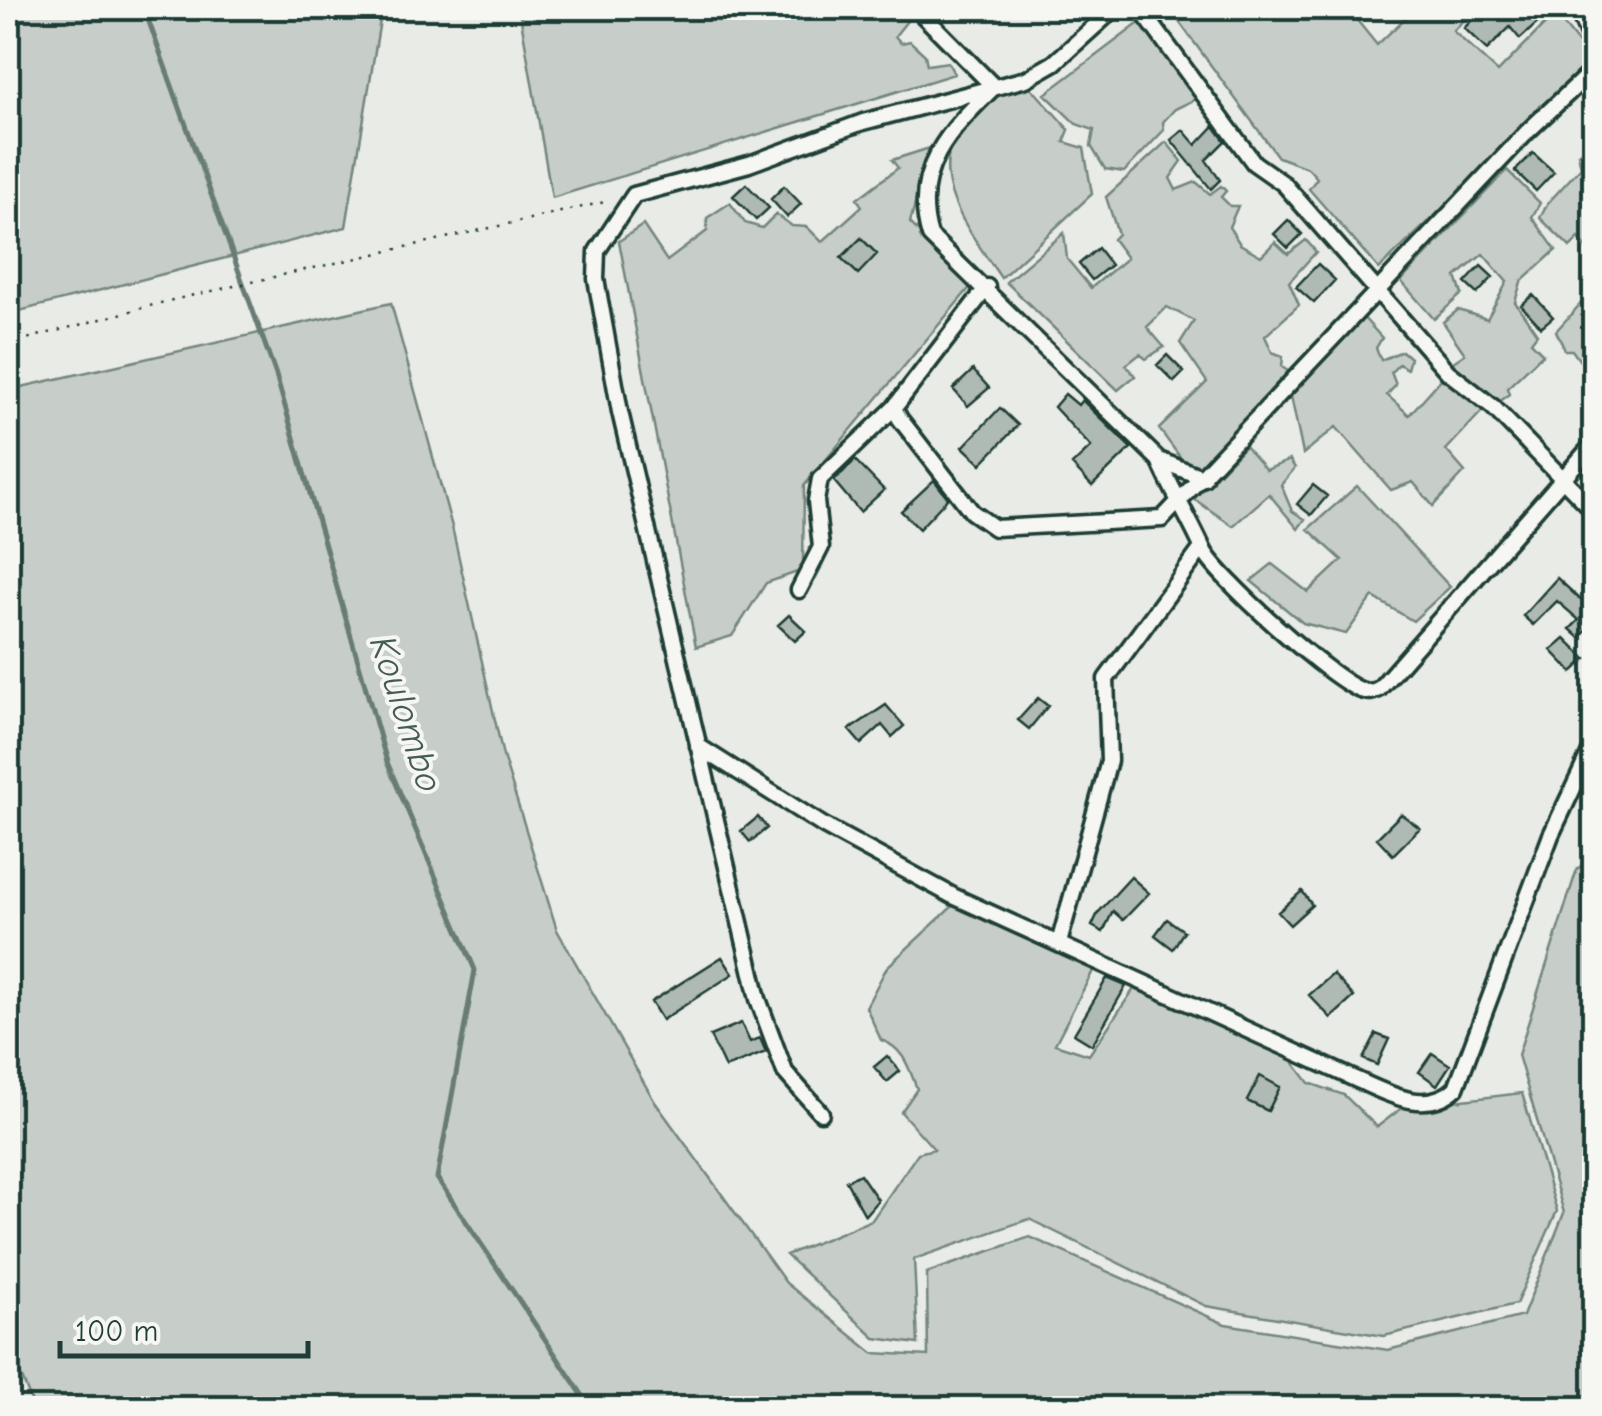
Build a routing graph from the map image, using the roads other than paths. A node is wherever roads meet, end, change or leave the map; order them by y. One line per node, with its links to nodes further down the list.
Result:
1 (916, 8): 7 (street)
2 (1115, 8): 7 (street)
3 (1140, 8): 9 (street)
4 (1578, 8): 5 (street)
5 (1594, 50)
6 (1594, 68): 9 (street)
7 (994, 88): 8 (street); 20 (street)
8 (987, 287): 10 (street); 12 (street)
9 (1377, 294): 13 (street); 14 (street)
10 (894, 408): 15 (street); 18 (street)
11 (1594, 443): 14 (street)
12 (1159, 460): 13 (street); 15 (street)
13 (1204, 478): 15 (street)
14 (1565, 479): 16 (street); 17 (street)
15 (1178, 506): 17 (street)
16 (1594, 510)
17 (1202, 548): 21 (street)
18 (799, 590)
19 (1594, 744): 21 (street)
20 (698, 746): 21 (street); 22 (street)
21 (1059, 943)
22 (822, 1113)

